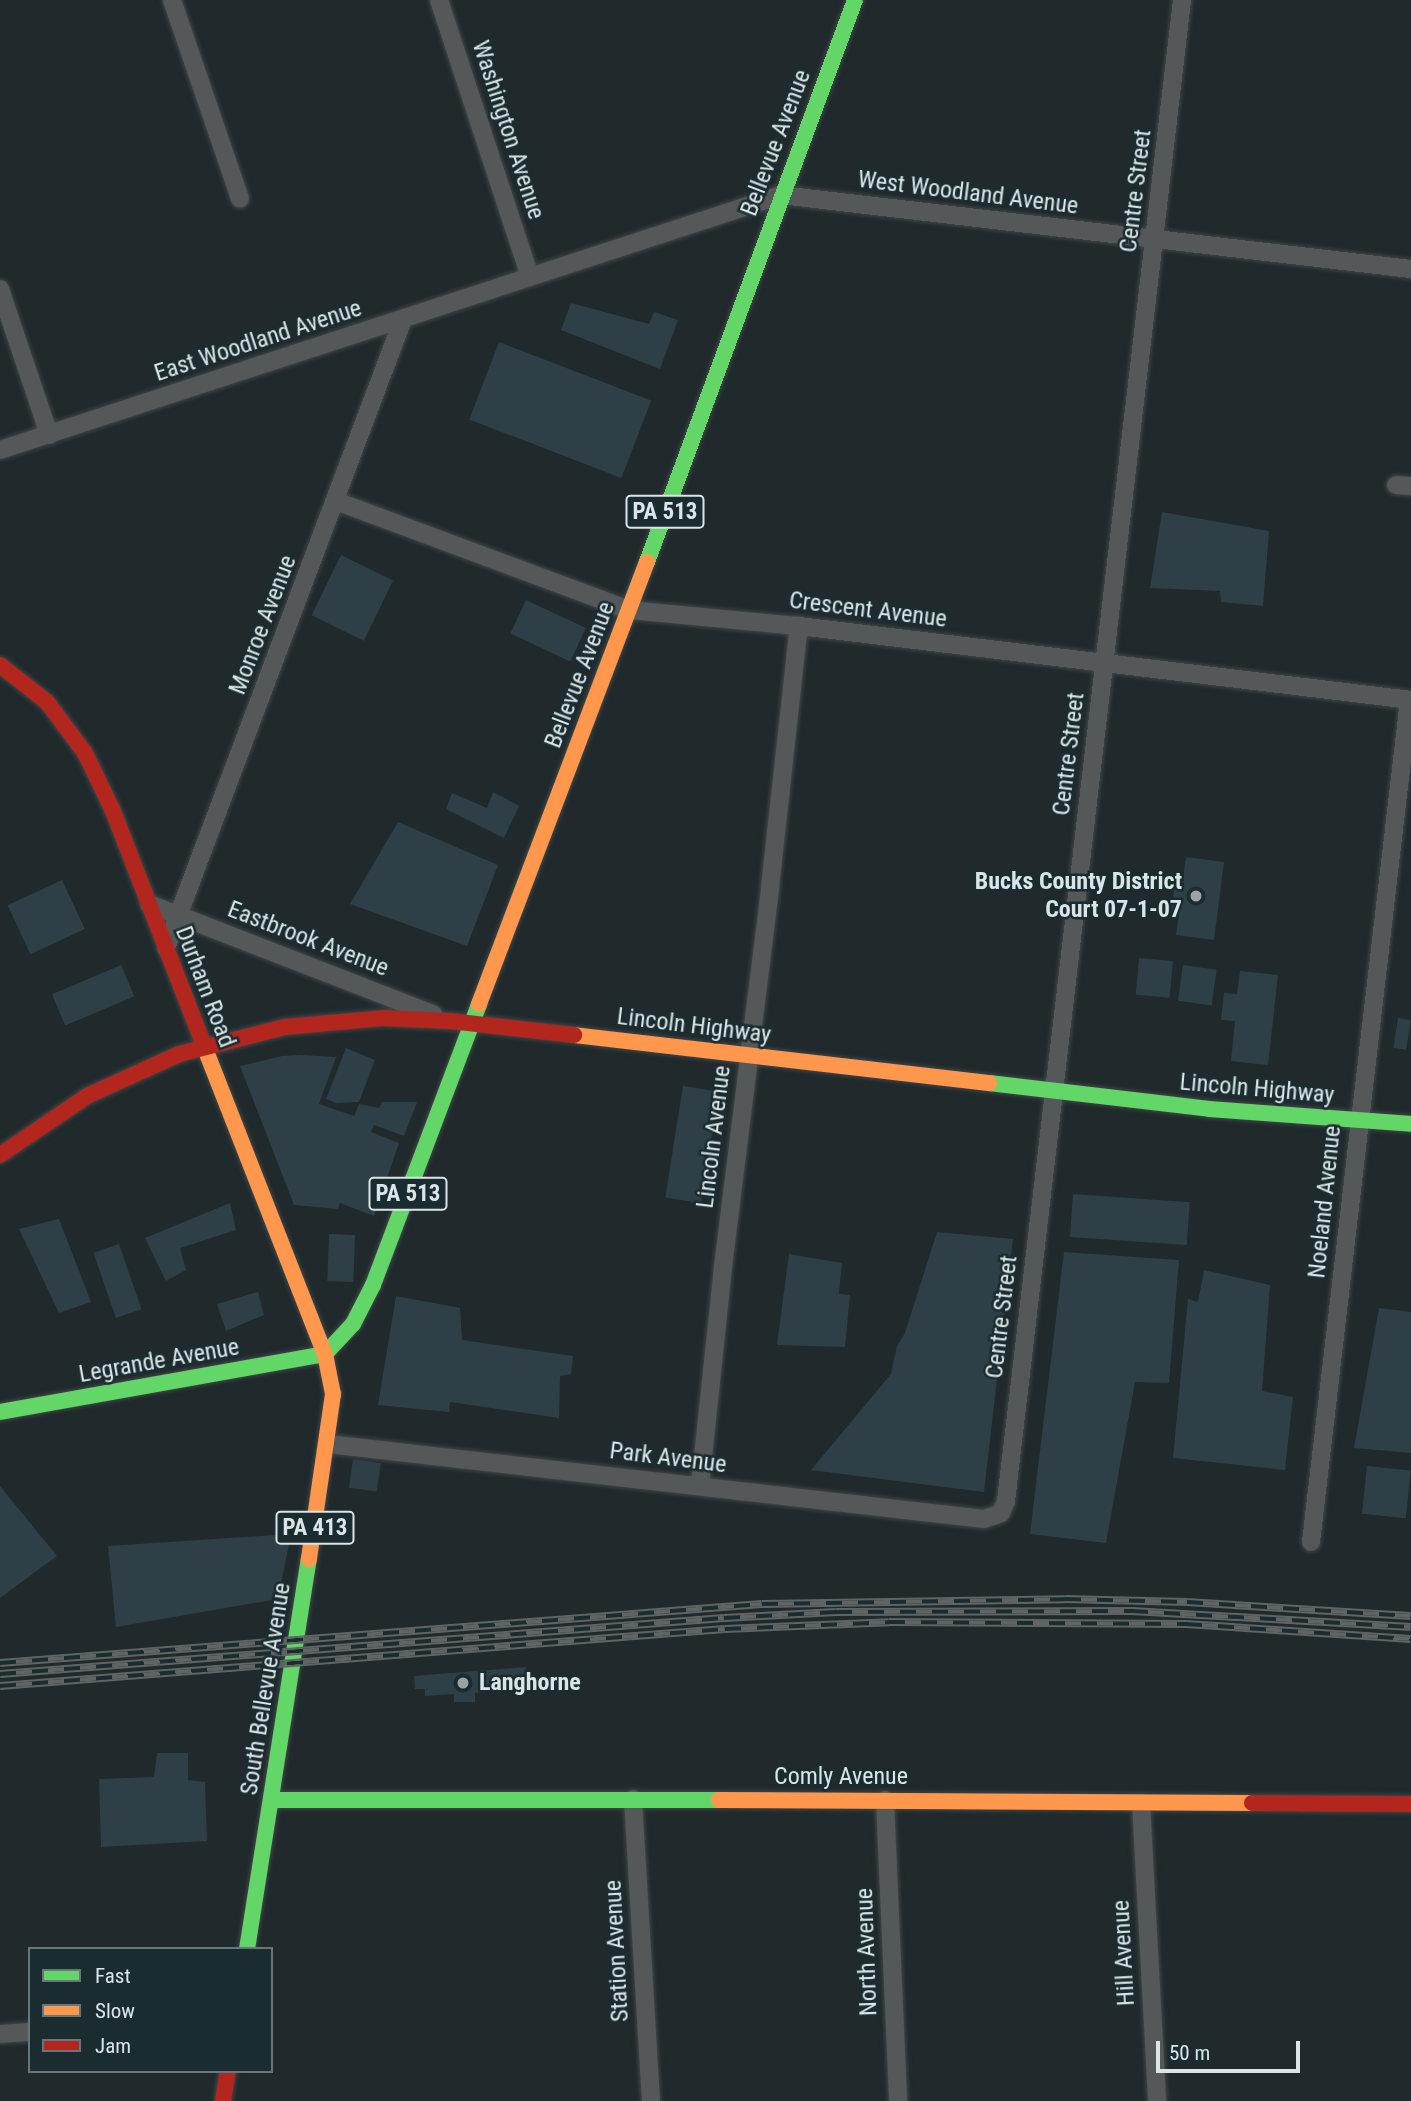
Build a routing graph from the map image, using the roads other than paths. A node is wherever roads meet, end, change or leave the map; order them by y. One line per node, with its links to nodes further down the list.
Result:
1 (172, 0): 6 (street)
2 (439, 0): 9 (street, Washington Avenue)
3 (855, 0): 5 (main road, Bellevue Avenue / PA 513)
4 (1182, 0): 7 (street, Centre Street)
5 (781, 195): 7 (street, West Woodland Avenue); 9 (street, West Woodland Avenue); 15 (main road, Bellevue Avenue / PA 513)
6 (240, 199)
7 (1155, 238): 8 (street, West Woodland Avenue); 17 (street, Centre Street)
8 (1411, 269)
9 (530, 276): 11 (street, East Woodland Avenue)
10 (0, 289): 12 (street)
11 (403, 319): 12 (street, East Woodland Avenue); 14 (street, Monroe Avenue)
12 (49, 435): 13 (street, East Woodland Avenue)
13 (0, 450)
14 (336, 501): 15 (street, Crescent Avenue); 21 (street, Monroe Avenue)
15 (629, 610): 16 (street, Crescent Avenue); 24 (main road, Bellevue Avenue / PA 513)
16 (799, 626): 17 (street, Crescent Avenue); 26 (street, Lincoln Avenue)
17 (1104, 663): 19 (street, Crescent Avenue); 27 (street, Centre Street)
18 (0, 665): 20 (main road, Durham Road)
19 (1410, 700): 28 (street, Noeland Avenue)
20 (149, 904): 21 (street, Eastbrook Avenue); 22 (main road, Durham Road)
21 (179, 915): 22 (street, Monroe Avenue); 23 (street, Eastbrook Avenue)
22 (166, 948): 25 (main road, Durham Road)
23 (450, 1021): 24 (main road, Lincoln Highway); 25 (main road, Lincoln Highway)
24 (472, 1023): 26 (main road, Lincoln Highway); 31 (main road, Bellevue Avenue / PA 513)
25 (204, 1046): 30 (main road, Lincoln Highway); 31 (main road, Durham Road / PA 413)
26 (748, 1055): 27 (main road, Lincoln Highway); 34 (street, Lincoln Avenue)
27 (1054, 1091): 28 (main road, Lincoln Highway); 35 (street, Centre Street)
28 (1359, 1122): 29 (main road, Lincoln Highway); 36 (street, Noeland Avenue)
29 (1411, 1124)
30 (0, 1155)
31 (325, 1354): 32 (main road, Legrande Avenue); 33 (main road, South Bellevue Avenue / PA 413)
32 (0, 1412)
33 (327, 1444): 34 (street, Park Avenue); 38 (main road, South Bellevue Avenue / PA 413)
34 (701, 1486): 35 (street, Park Avenue)
35 (1000, 1513)
36 (1311, 1542)
37 (633, 1799): 38 (main road, Comly Avenue); 39 (main road, Comly Avenue); 47 (street, Station Avenue)
38 (271, 1800): 42 (main road, South Bellevue Avenue / PA 413)
39 (885, 1800): 40 (main road, Comly Avenue); 48 (street, North Avenue)
40 (1141, 1803): 41 (main road, Comly Avenue); 49 (street, Hill Avenue)
41 (1411, 1804)
42 (247, 1947)
43 (28, 2032): 44 (street)
44 (0, 2034)
45 (228, 2073): 46 (main road)
46 (223, 2101)
47 (651, 2101)
48 (898, 2101)
49 (1157, 2101)

